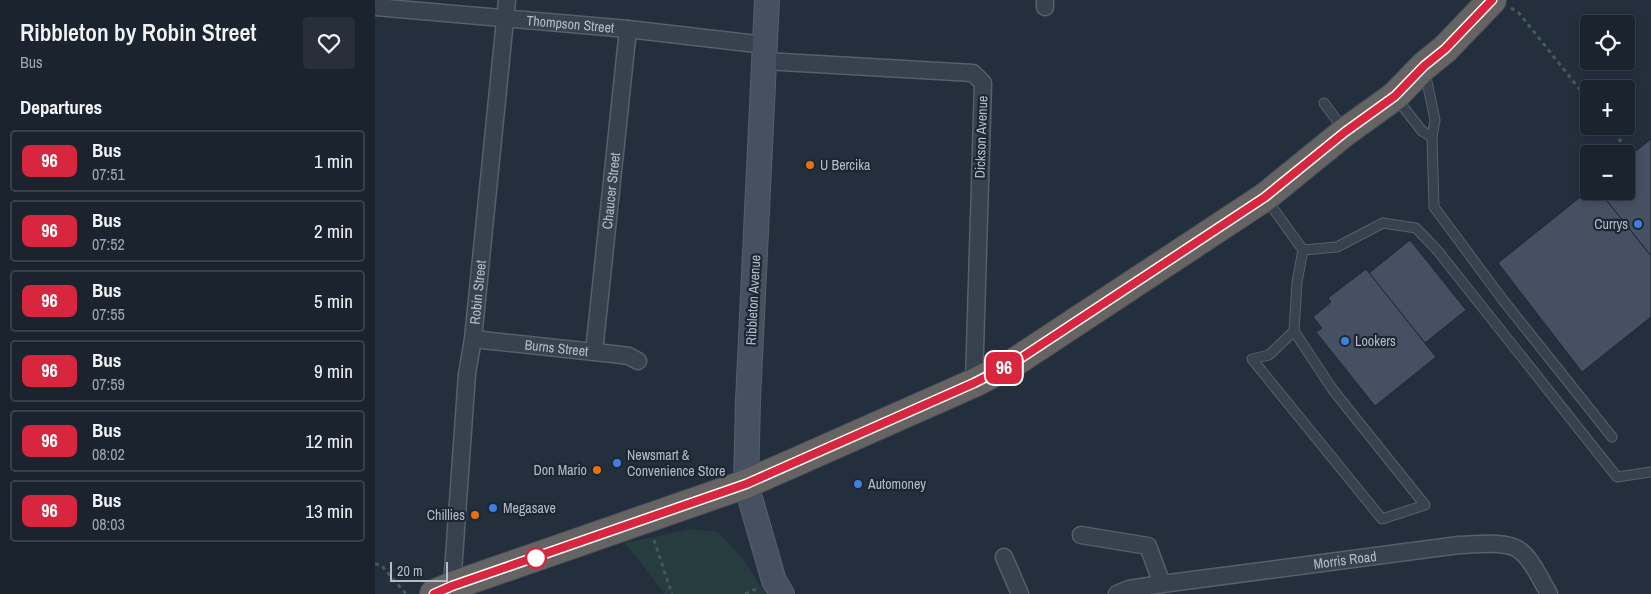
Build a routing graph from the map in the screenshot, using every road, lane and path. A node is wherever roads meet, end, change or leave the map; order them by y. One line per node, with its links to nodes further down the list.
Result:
1 (507, 0): 5 (street, Robin Street)
2 (767, 0): 7 (main road, Ribbleton Avenue)
3 (1499, 2): 8 (highway); 9 (path)
4 (375, 7): 5 (street, Thompson Street)
5 (507, 17): 6 (street, Thompson Street); 19 (street, Robin Street)
6 (628, 29): 7 (street, Thompson Street); 20 (street, Chaucer Street)
7 (765, 53): 22 (street, Dickson Avenue); 25 (main road, Ribbleton Avenue)
8 (1424, 66): 10 (highway); 14 (lane)
9 (1580, 90)
10 (1395, 96): 12 (highway); 14 (lane)
11 (1325, 103): 12 (lane)
12 (1345, 132): 16 (highway)
13 (1616, 135): 15 (path)
14 (1432, 137): 23 (lane)
15 (1623, 145)
16 (1265, 197): 17 (lane); 22 (highway)
17 (1303, 250): 18 (lane); 24 (lane)
18 (1294, 331): 18 (lane)
19 (473, 339): 20 (street, Burns Street); 31 (street, Robin Street)
20 (594, 352): 21 (street, Burns Street)
21 (638, 361)
22 (974, 383): 25 (highway)
23 (1612, 437)
24 (1651, 472)
25 (746, 484): 26 (highway); 34 (main road, Ribbleton Avenue)
26 (647, 520): 31 (highway); 33 (path)
27 (1081, 535): 30 (street)
28 (1004, 557): 35 (street)
29 (375, 564): 32 (path)
30 (1162, 584): 36 (street, Morris Road); 37 (street, Morris Road)
31 (443, 590)
32 (406, 594)
33 (672, 594)
34 (781, 594)
35 (1020, 594)
36 (1117, 594)
37 (1549, 594)

